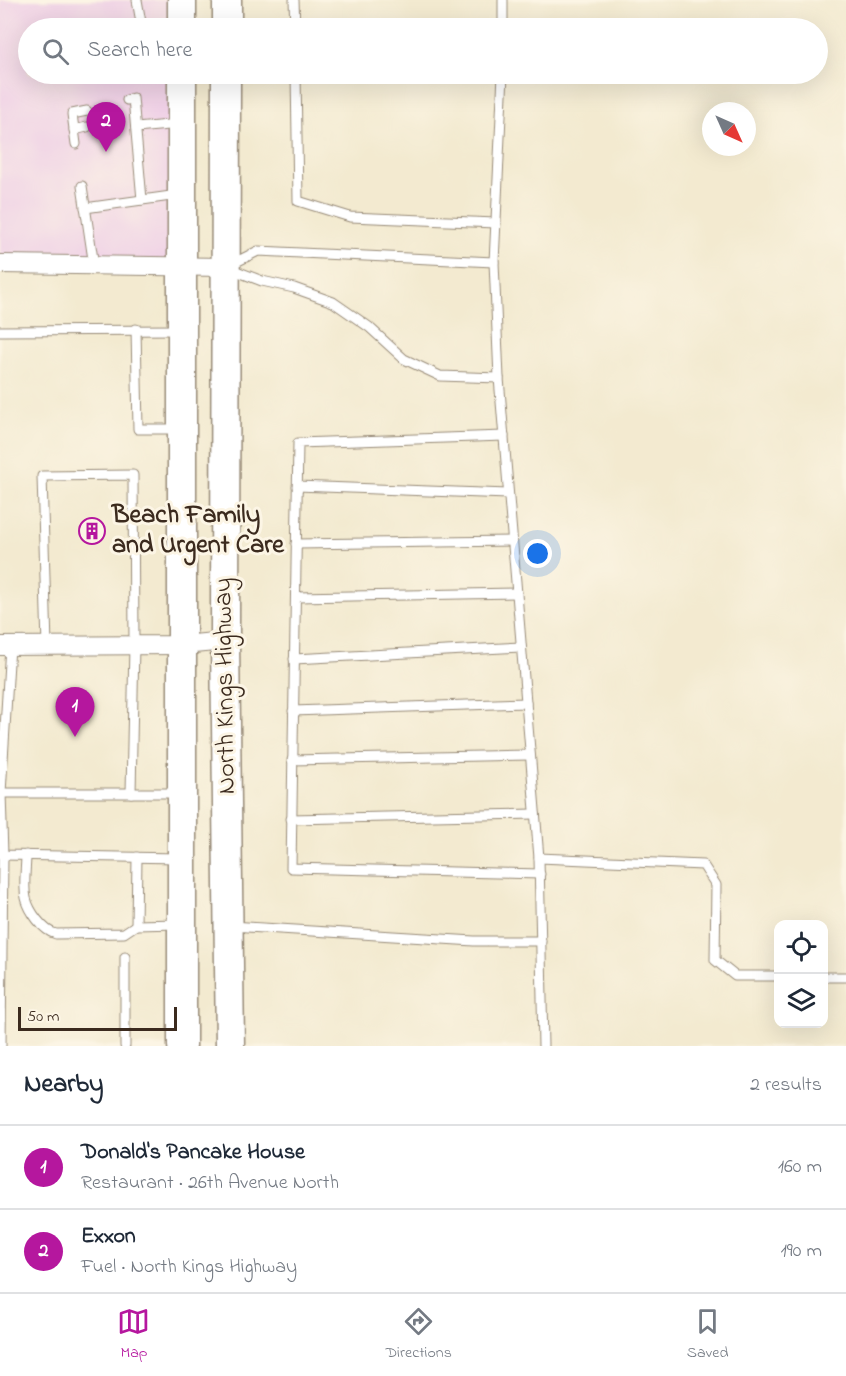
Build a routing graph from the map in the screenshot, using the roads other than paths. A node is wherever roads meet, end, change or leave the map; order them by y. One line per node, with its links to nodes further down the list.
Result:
1 (137, 0): 6 (lane)
2 (182, 0): 7 (main road)
3 (227, 0): 8 (main road)
4 (294, 0): 9 (lane)
5 (503, 0): 10 (lane)
6 (140, 18)
7 (182, 18)
8 (227, 18)
9 (295, 18)
10 (503, 18)
11 (182, 84): 17 (main road, North Kings Highway)
12 (226, 84): 32 (main road, North Kings Highway)
13 (296, 84): 28 (lane)
14 (503, 84): 28 (lane)
15 (128, 100): 19 (lane)
16 (87, 111): 20 (lane)
17 (182, 124): 19 (lane); 25 (main road, North Kings Highway)
18 (87, 127): 20 (lane)
19 (136, 128): 22 (lane)
20 (74, 130): 21 (lane)
21 (76, 144)
22 (139, 161): 23 (lane); 26 (lane)
23 (129, 164)
24 (82, 186): 27 (lane)
25 (183, 194): 26 (lane); 33 (main road, North Kings Highway)
26 (142, 200): 27 (lane)
27 (85, 208): 31 (lane)
28 (496, 223): 29 (lane)
29 (494, 262): 32 (lane); 37 (lane)
30 (0, 264): 31 (street)
31 (94, 266): 33 (street)
32 (226, 267): 33 (street); 37 (lane); 46 (main road, North Kings Highway)
33 (183, 268): 35 (main road, North Kings Highway)
34 (136, 329): 35 (lane); 36 (lane); 38 (lane)
35 (183, 330): 38 (main road, North Kings Highway)
36 (0, 331)
37 (499, 378): 39 (lane)
38 (183, 429): 48 (main road, North Kings Highway)
39 (504, 436): 40 (lane); 41 (lane)
40 (297, 486): 41 (lane); 43 (lane)
41 (508, 494): 42 (lane)
42 (513, 541): 43 (lane); 44 (lane)
43 (297, 544): 45 (lane)
44 (517, 593): 45 (lane); 51 (lane)
45 (296, 597): 52 (lane)
46 (225, 641): 48 (street); 70 (main road, North Kings Highway)
47 (134, 645): 48 (street); 50 (street); 50 (lane); 58 (lane)
48 (183, 645): 59 (main road, North Kings Highway)
49 (5, 646): 50 (street); 57 (lane)
50 (47, 646)
51 (521, 647): 52 (lane); 53 (lane)
52 (294, 659): 54 (lane)
53 (526, 704): 54 (lane); 55 (lane)
54 (293, 711): 56 (lane)
55 (530, 755): 56 (lane); 60 (lane)
56 (292, 760): 61 (lane)
57 (1, 793): 58 (lane); 62 (lane)
58 (131, 793): 59 (lane)
59 (182, 793): 65 (main road, North Kings Highway)
60 (535, 814): 61 (lane); 66 (lane)
61 (291, 819): 67 (lane)
62 (3, 855): 63 (lane); 76 (lane)
63 (26, 855): 64 (lane); 69 (lane)
64 (137, 857): 65 (lane); 69 (lane)
65 (182, 858): 68 (main road, North Kings Highway)
66 (539, 858): 67 (lane); 73 (lane)
67 (540, 874): 71 (lane)
68 (181, 924): 69 (lane); 78 (main road, North Kings Highway)
69 (136, 925)
70 (229, 926): 71 (lane); 79 (main road, North Kings Highway)
71 (541, 940): 80 (lane)
72 (125, 957): 77 (lane)
73 (774, 976)
74 (828, 977): 75 (lane)
75 (846, 977)
76 (1, 1046)
77 (125, 1046)
78 (182, 1046)
79 (230, 1046)
80 (543, 1046)

